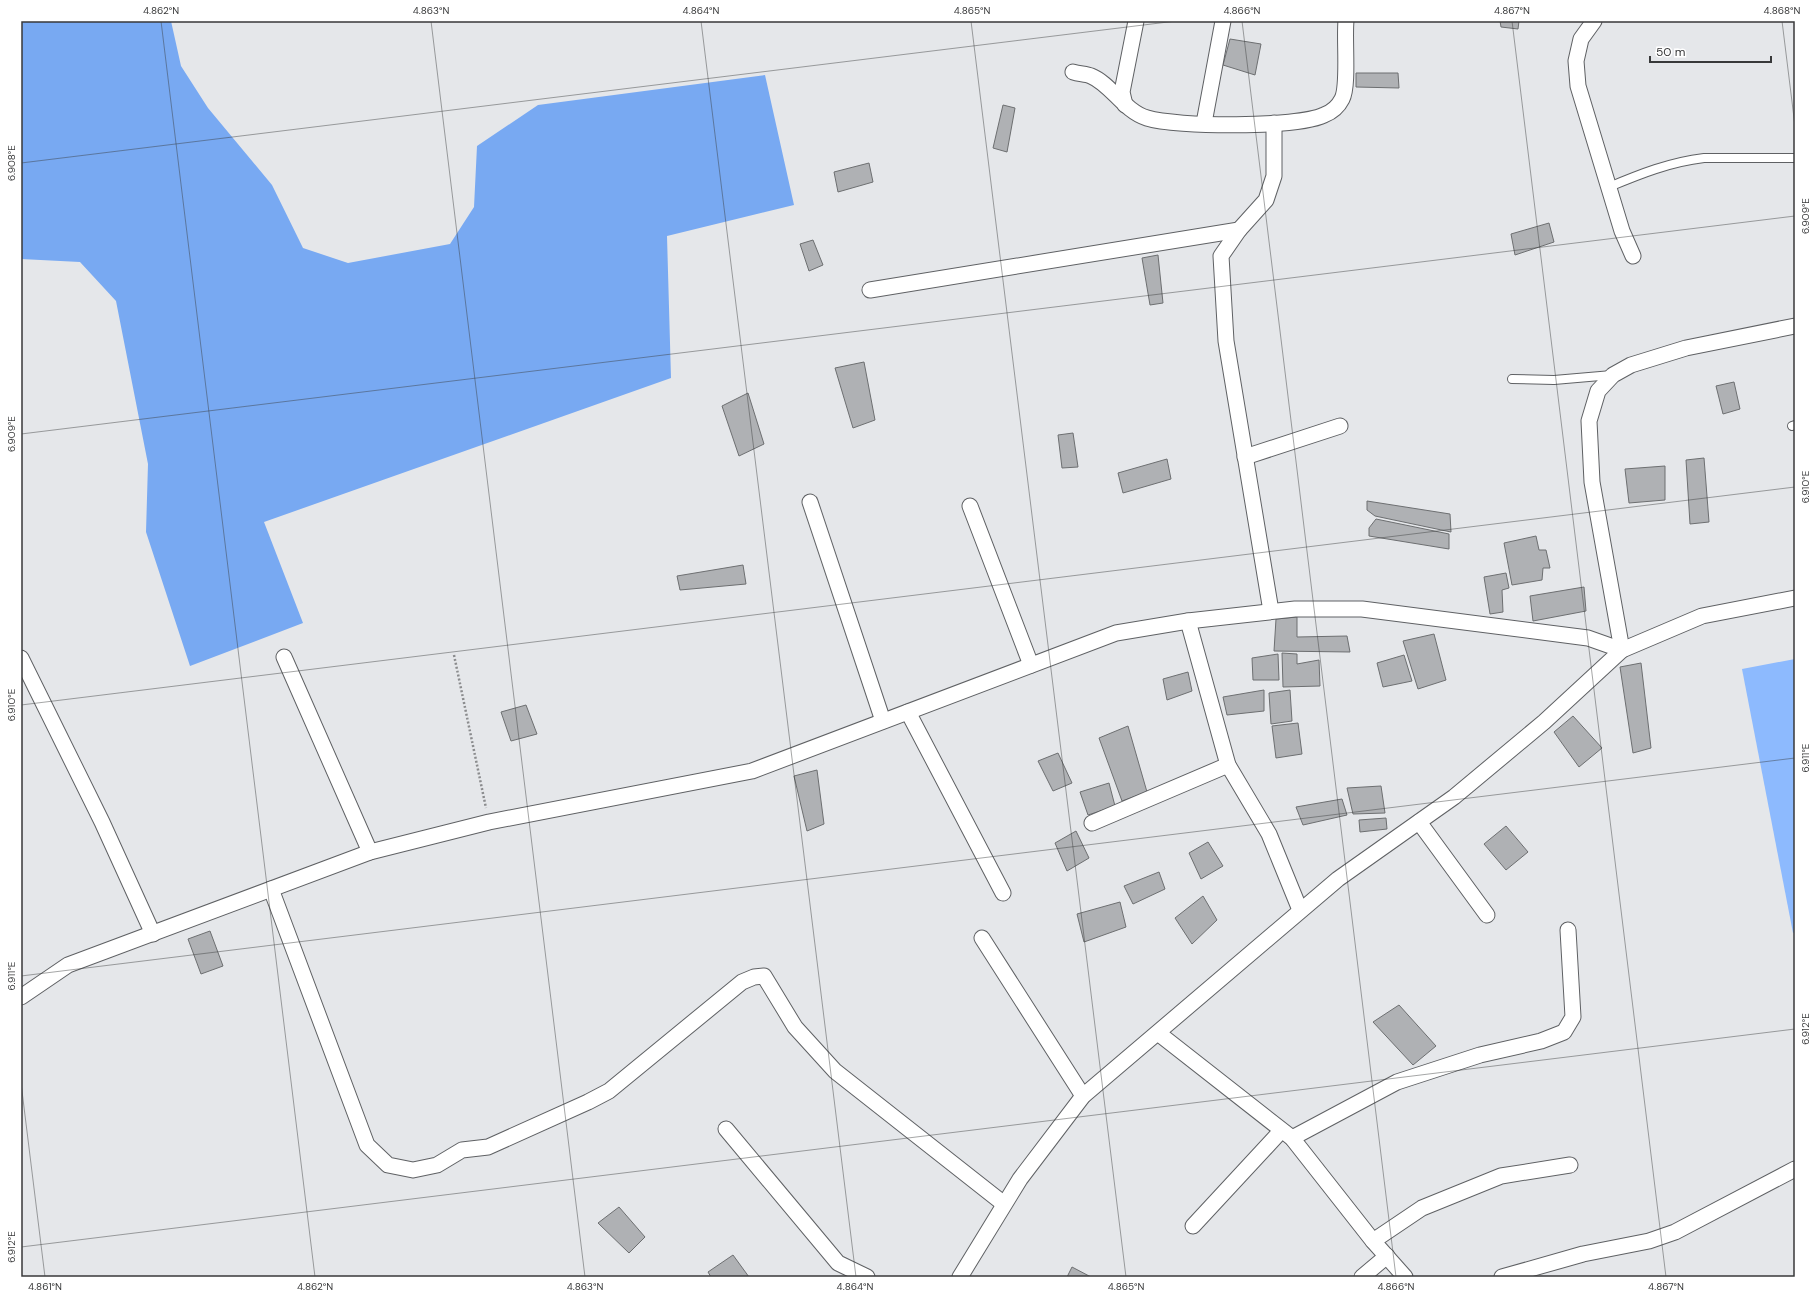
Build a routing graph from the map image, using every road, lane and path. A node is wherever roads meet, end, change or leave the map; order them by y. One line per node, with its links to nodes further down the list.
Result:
1 (1136, 21): 6 (street)
2 (1223, 21): 7 (street)
3 (1346, 21): 8 (street)
4 (1594, 21): 10 (street)
5 (1073, 72): 6 (street)
6 (1125, 105): 7 (street)
7 (1204, 123): 8 (street)
8 (1274, 123): 11 (street)
9 (1795, 158): 10 (lane)
10 (1609, 187): 12 (street)
11 (1239, 230): 13 (street); 18 (street)
12 (1633, 256)
13 (870, 290)
14 (1795, 326): 15 (street)
15 (1613, 375): 16 (lane); 24 (street)
16 (1512, 379)
17 (1340, 426): 18 (street)
18 (1245, 457): 22 (street)
19 (810, 502): 30 (street)
20 (970, 506): 28 (street)
21 (1795, 598): 24 (street)
22 (1271, 611): 23 (street); 24 (street)
23 (1188, 621): 28 (street); 31 (street)
24 (1622, 650): 33 (street)
25 (454, 655): 32 (path)
26 (284, 657): 35 (street)
27 (21, 658): 41 (street)
28 (1031, 665): 29 (street)
29 (908, 712): 30 (street); 37 (street)
30 (883, 721): 32 (street)
31 (1228, 765): 34 (street); 38 (street)
32 (489, 822): 35 (street)
33 (1419, 822): 38 (street); 39 (street)
34 (1092, 823)
35 (370, 852): 36 (street)
36 (271, 889): 41 (street); 50 (street)
37 (1003, 893)
38 (1300, 910): 44 (street)
39 (1487, 916)
40 (1568, 930): 47 (street)
41 (153, 934): 43 (street)
42 (982, 938): 45 (street)
43 (21, 997)
44 (1158, 1033): 45 (street); 47 (street)
45 (1084, 1096): 50 (street)
46 (726, 1129): 54 (street)
47 (1287, 1135): 51 (street); 52 (street)
48 (1570, 1165): 52 (street)
49 (1795, 1169): 58 (street)
50 (1004, 1204): 55 (street)
51 (1193, 1226)
52 (1373, 1241): 53 (street)
53 (1387, 1256): 56 (street); 57 (street)
54 (867, 1277)
55 (960, 1277)
56 (1362, 1277)
57 (1405, 1277)
58 (1502, 1277)

